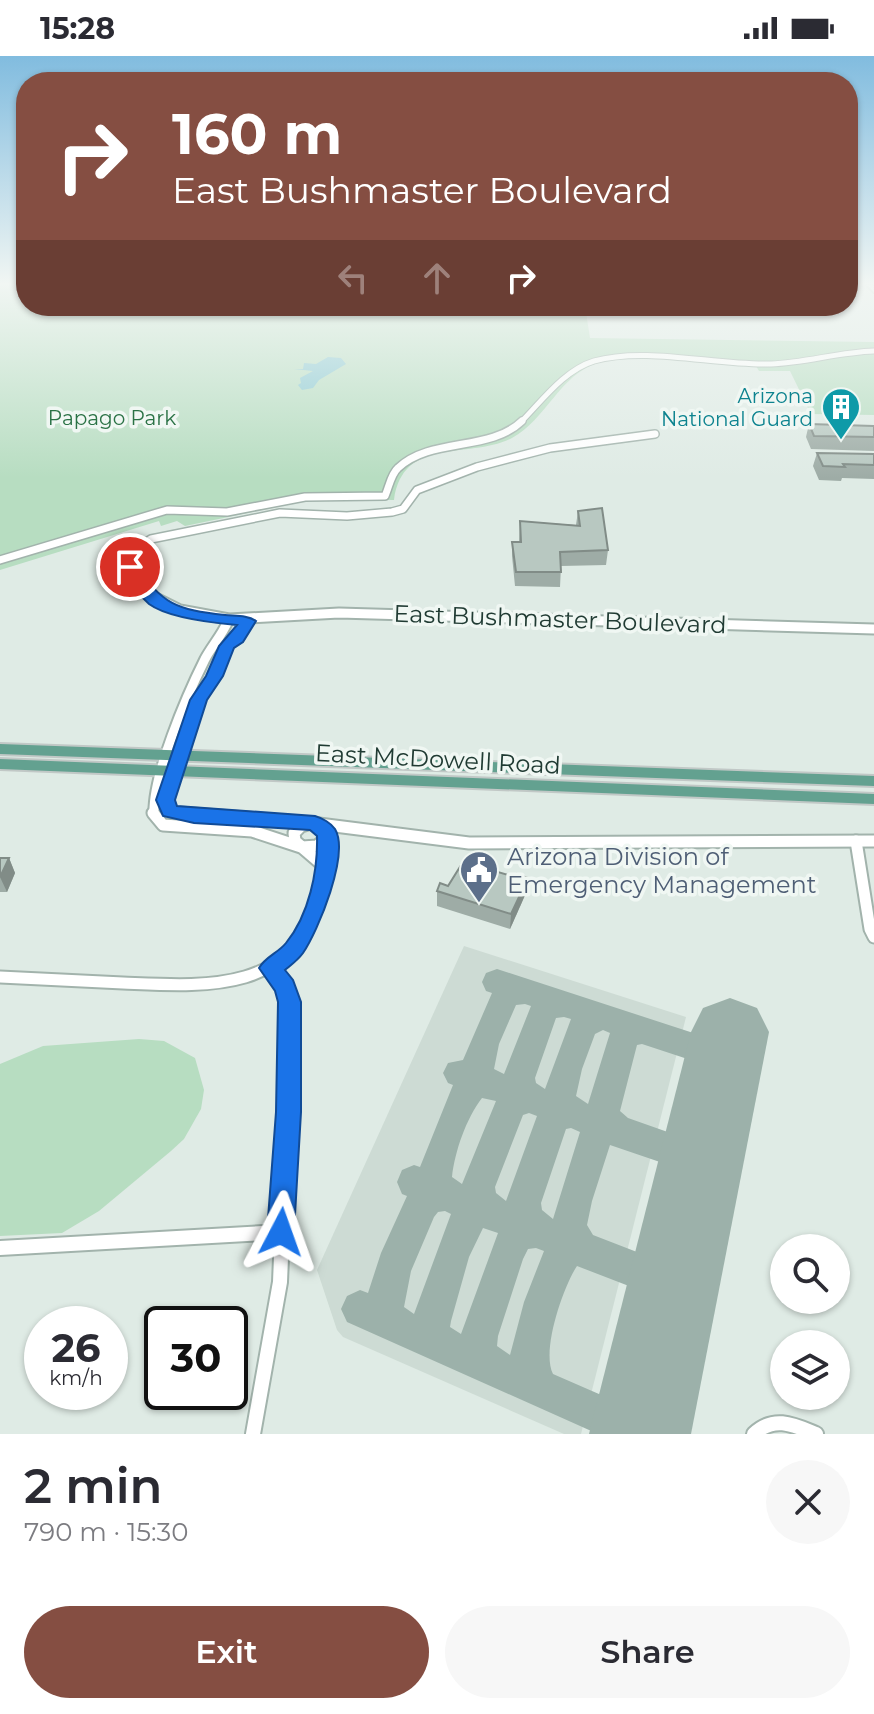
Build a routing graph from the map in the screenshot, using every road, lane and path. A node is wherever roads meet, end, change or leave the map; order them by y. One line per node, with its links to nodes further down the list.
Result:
1 (874, 351): 3 (street)
2 (655, 434): 4 (street, East Bushmaster Boulevard)
3 (0, 560)
4 (228, 621): 5 (street, East Bushmaster Boulevard); 8 (street)
5 (248, 621): 6 (street, East Bushmaster Boulevard); 8 (street)
6 (874, 629)
7 (0, 749): 8 (main road, East McDowell Road)
8 (172, 763): 9 (main road, East McDowell Road); 10 (main road, East McDowell Road); 11 (main road, East McDowell Road); 12 (street); 17 (street)
9 (0, 764)
10 (874, 781)
11 (874, 799)
12 (315, 824): 13 (street); 14 (street); 17 (street)
13 (355, 827): 14 (street); 15 (street)
14 (325, 840): 17 (street); 18 (street)
15 (856, 841): 16 (street); 19 (street)
16 (874, 841)
17 (302, 847): 18 (street)
18 (325, 867): 20 (street)
19 (874, 937)
20 (270, 968): 21 (street); 22 (street)
21 (0, 977)
22 (281, 1232): 23 (street); 24 (street)
23 (0, 1248)
24 (253, 1434)
25 (754, 1434): 26 (street)
26 (816, 1434)

